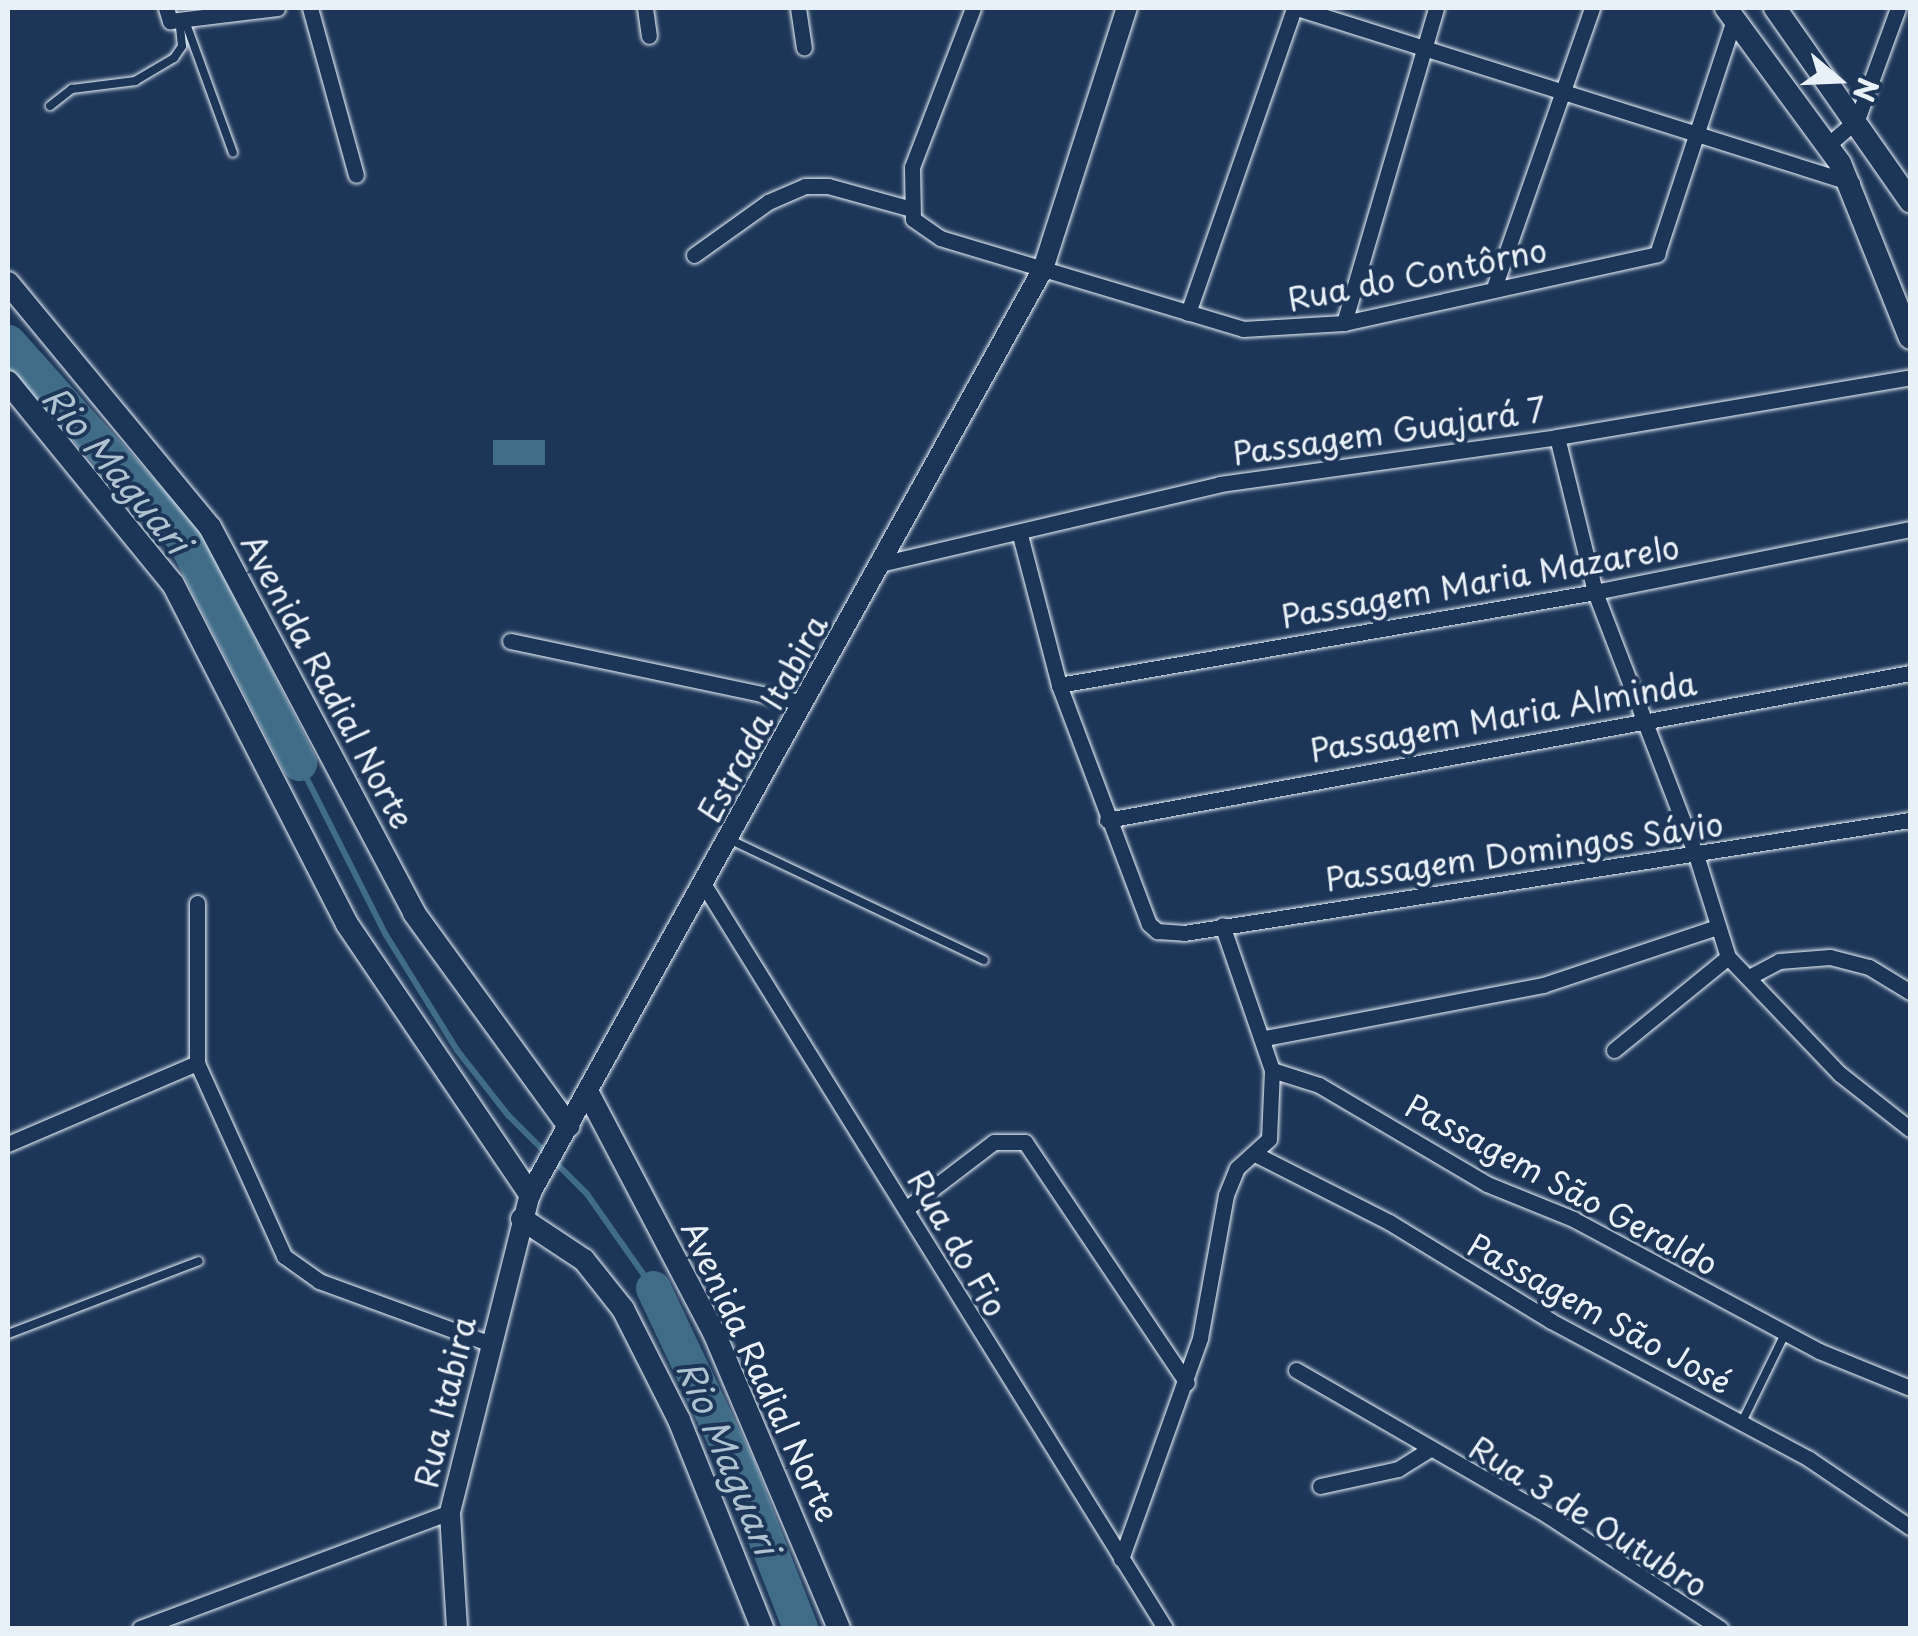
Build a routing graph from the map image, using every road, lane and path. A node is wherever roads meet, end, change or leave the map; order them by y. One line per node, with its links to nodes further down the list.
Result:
1 (277, 8): 13 (street)
2 (310, 8): 23 (street)
3 (645, 8): 14 (street)
4 (798, 8): 16 (street)
5 (1127, 8): 28 (street, Estrada Itabira)
6 (1296, 8): 15 (street); 31 (street)
7 (1436, 8): 15 (street)
8 (1592, 8): 17 (street)
9 (1775, 8): 19 (main road)
10 (1898, 8): 19 (street)
11 (967, 9): 26 (street)
12 (1730, 14): 20 (street); 21 (main road)
13 (176, 15): 18 (lane); 22 (lane)
14 (649, 36)
15 (1423, 46): 17 (street); 32 (street)
16 (804, 48)
17 (1561, 94): 20 (street); 30 (street)
18 (50, 106)
19 (1856, 120): 21 (street); 25 (main road)
20 (1694, 138): 24 (street); 30 (street, Rua do Contôrno)
21 (1829, 144): 24 (main road)
22 (233, 153)
23 (356, 176)
24 (1852, 183): 33 (main road)
25 (1909, 194)
26 (908, 208): 27 (street); 28 (street, Rua do Contôrno)
27 (694, 255)
28 (1043, 269): 31 (street, Rua do Contôrno); 39 (street, Estrada Itabira)
29 (8, 283): 63 (main road, Avenida Radial Norte)
30 (1494, 288): 32 (street, Rua do Contôrno)
31 (1188, 313): 32 (street, Rua do Contôrno)
32 (1344, 323)
33 (1910, 338)
34 (1910, 377): 36 (street, Passagem Guajará 7)
35 (8, 382): 67 (main road)
36 (1556, 438): 38 (street, Passagem Guajará 7); 40 (street)
37 (1910, 530): 40 (street, Passagem Maria Mazarelo)
38 (1020, 536): 39 (street, Passagem Guajará 7); 43 (street)
39 (880, 564): 44 (street, Estrada Itabira)
40 (1595, 592): 43 (street, Passagem Maria Mazarelo); 45 (street)
41 (510, 641): 44 (street)
42 (1910, 673): 45 (street, Passagem Maria Alminda)
43 (1058, 685): 46 (street)
44 (804, 704): 48 (street, Estrada Itabira)
45 (1639, 718): 46 (street, Passagem Maria Alminda); 49 (street)
46 (1107, 820): 52 (street, Passagem Domingos Sávio)
47 (1910, 820): 49 (street, Passagem Domingos Sávio)
48 (729, 839): 50 (street, Estrada Itabira); 55 (lane)
49 (1696, 854): 52 (street, Passagem Domingos Sávio); 53 (street)
50 (704, 885): 62 (street, Estrada Itabira); 68 (street, Rua do Fio)
51 (197, 903): 60 (street)
52 (1222, 925): 58 (street)
53 (1714, 928): 54 (street); 58 (street)
54 (1728, 957): 56 (street); 59 (street)
55 (984, 960)
56 (1749, 977): 57 (street); 64 (street)
57 (1910, 992)
58 (1265, 1038): 61 (street)
59 (1614, 1050)
60 (197, 1063): 65 (street); 73 (street)
61 (1272, 1070): 66 (street); 72 (street, Passagem São Geraldo)
62 (588, 1093): 63 (street, Estrada Itabira); 86 (main road, Avenida Radial Norte)
63 (569, 1126): 67 (street, Estrada Itabira)
64 (1910, 1129)
65 (8, 1144)
66 (1258, 1155): 75 (street); 77 (street, Passagem São José)
67 (530, 1194): 69 (street, Rua Itabira)
68 (907, 1208): 75 (street); 82 (street, Rua do Fio)
69 (522, 1219): 73 (street, Rua Itabira); 85 (main road)
70 (198, 1260): 71 (lane)
71 (8, 1334)
72 (1785, 1334): 76 (street, Passagem São Geraldo); 77 (lane)
73 (488, 1343): 80 (street, Rua Itabira)
74 (1296, 1370): 78 (street, Rua 3 de Outubro)
75 (1187, 1382): 82 (street)
76 (1910, 1388)
77 (1742, 1422): 81 (street, Passagem São José)
78 (1428, 1450): 79 (street, Rua 3 de Outubro); 88 (street, Rua 3 de Outubro)
79 (1320, 1486)
80 (450, 1512): 83 (street); 84 (street, Rua Itabira)
81 (1910, 1527)
82 (1121, 1559): 87 (street, Rua do Fio)
83 (140, 1628)
84 (457, 1628)
85 (762, 1628)
86 (839, 1628)
87 (1165, 1628)
88 (1720, 1628)

